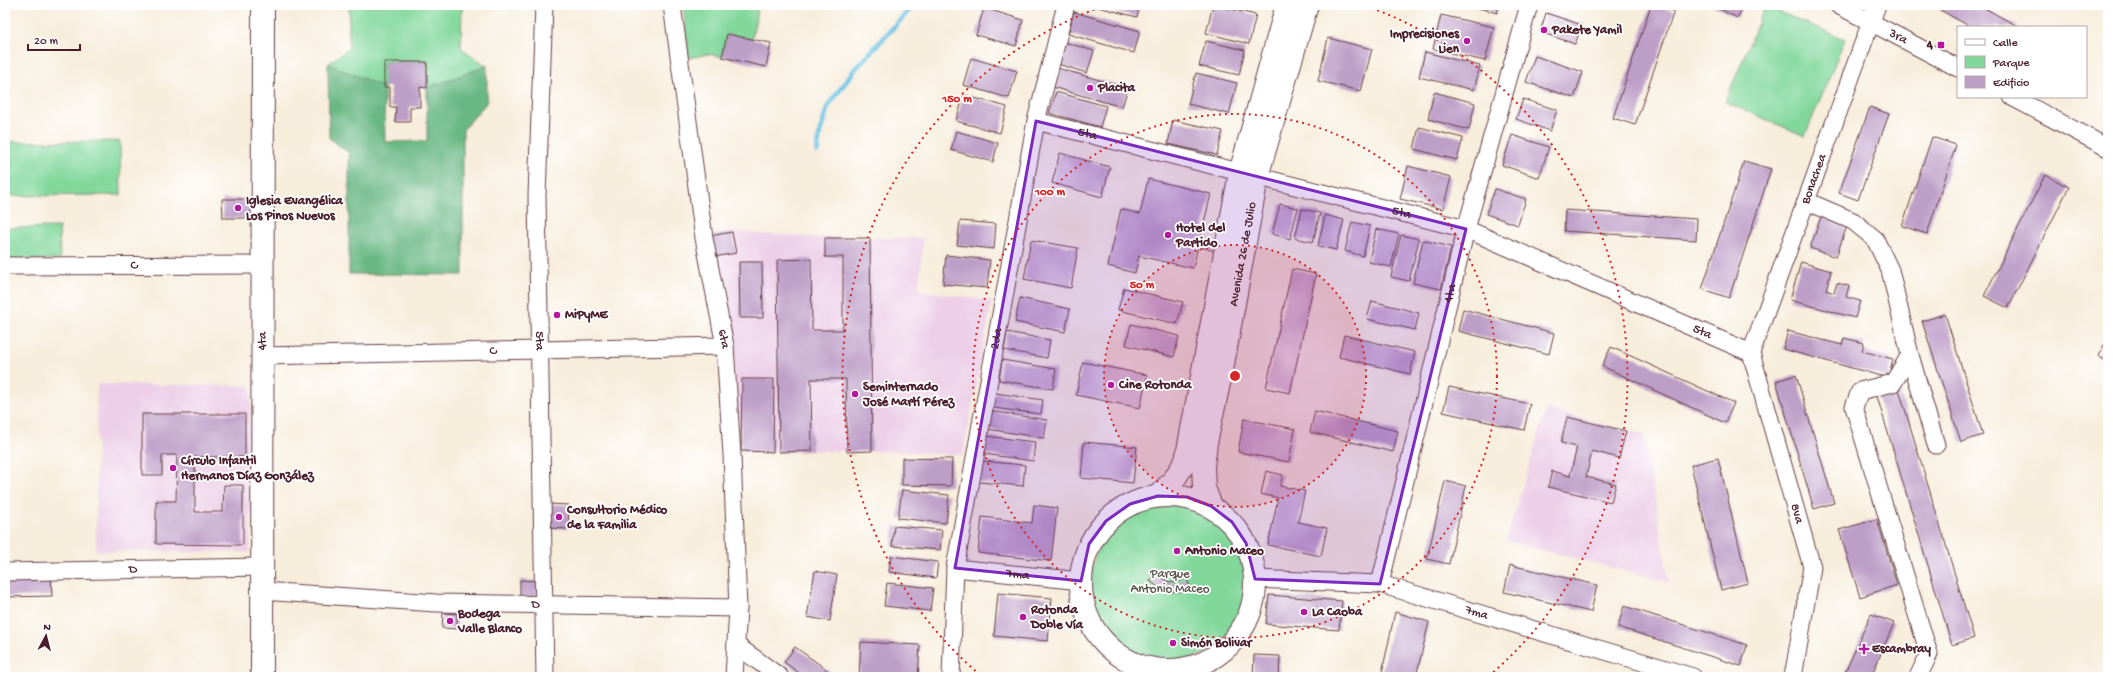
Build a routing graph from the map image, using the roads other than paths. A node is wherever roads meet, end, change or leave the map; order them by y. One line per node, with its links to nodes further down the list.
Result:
1 (262, 5): 18 (main road, 4ta)
2 (544, 5): 21 (street, 5ta)
3 (672, 5): 20 (street, 6ta)
4 (1066, 5): 13 (street, 2da)
5 (1287, 5): 15 (main road, Avenida 26 de Julio)
6 (1307, 5): 15 (main road, Avenida 26 de Julio)
7 (1528, 5): 17 (street, 4ta)
8 (1838, 5): 10 (street, 3ra)
9 (1877, 5): 10 (street, Bonachea)
10 (1870, 22): 11 (street, 3ra); 16 (street, Bonachea)
11 (1957, 67)
12 (2014, 98): 14 (street)
13 (1036, 122): 15 (street, 5ta); 31 (street, 2da)
14 (2108, 148)
15 (1248, 175): 17 (street, 5ta); 28 (main road, Avenida 26 de Julio); 29 (main road, Avenida 26 de Julio)
16 (1806, 201): 22 (street, Bonachea); 23 (street)
17 (1466, 229): 22 (street, 5ta); 35 (street, 4ta)
18 (262, 265): 19 (street, C); 24 (main road, 4ta)
19 (5, 266)
20 (725, 346): 21 (street, C); 38 (street, 6ta)
21 (541, 350): 24 (street, C); 37 (street, 5ta)
22 (1751, 353): 48 (street, 8va)
23 (1910, 355): 25 (street); 26 (street)
24 (262, 356): 30 (main road, 4ta)
25 (1893, 383): 26 (street); 49 (street)
26 (1919, 388): 27 (street)
27 (1936, 445)
28 (1158, 496): 29 (main road); 34 (main road)
29 (1211, 506): 33 (main road)
30 (262, 567): 32 (street, D); 36 (main road, 4ta)
31 (955, 568): 34 (street, 7ma); 46 (street, 2da)
32 (5, 572)
33 (1255, 579): 35 (street, 7ma); 41 (main road)
34 (1081, 581): 40 (main road)
35 (1380, 584): 47 (street, 7ma)
36 (262, 591): 37 (street, D); 42 (main road, 4ta)
37 (544, 606): 38 (street, D); 43 (street, 5ta)
38 (738, 608): 39 (street, 6ta)
39 (736, 645): 44 (street, 6ta); 45 (street)
40 (1144, 671): 41 (main road)
41 (1191, 672)
42 (262, 677)
43 (545, 677)
44 (734, 677)
45 (780, 677)
46 (951, 677)
47 (1693, 677)
48 (1793, 677)
49 (1918, 677)

